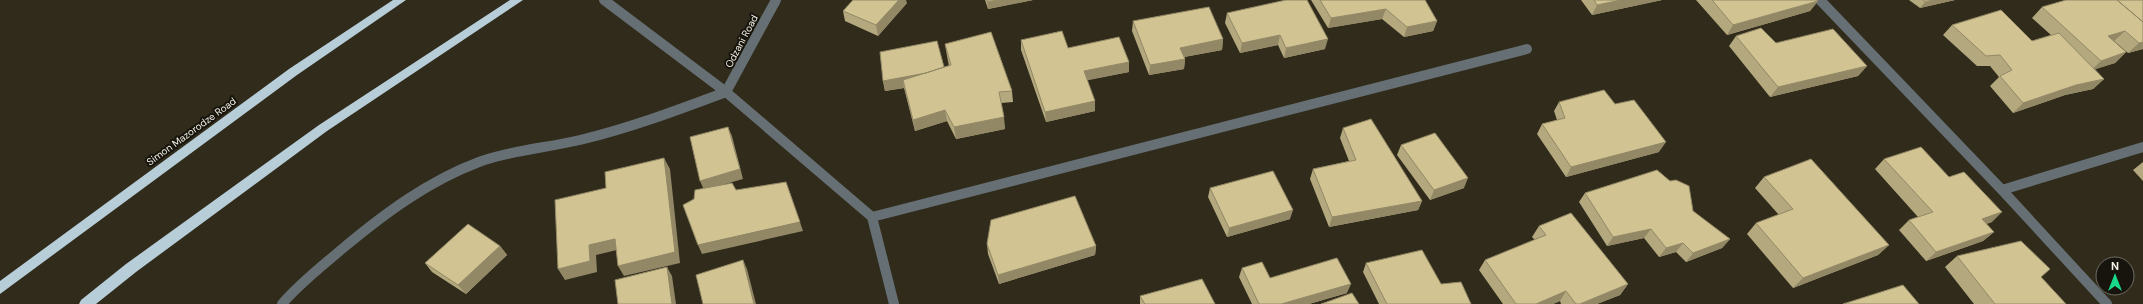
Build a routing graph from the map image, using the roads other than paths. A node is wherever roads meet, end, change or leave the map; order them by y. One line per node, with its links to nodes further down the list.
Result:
1 (401, 0): 11 (highway, Simon Mazorodze Road)
2 (518, 0): 12 (highway)
3 (604, 0): 7 (street)
4 (776, 0): 7 (street, Odzani Road)
5 (1820, 0): 9 (street)
6 (1527, 49): 10 (street)
7 (726, 92): 10 (street); 13 (street)
8 (2143, 147): 9 (street)
9 (2002, 190): 15 (street)
10 (872, 217): 14 (street)
11 (0, 288)
12 (86, 304)
13 (282, 304)
14 (894, 304)
15 (2107, 304)

